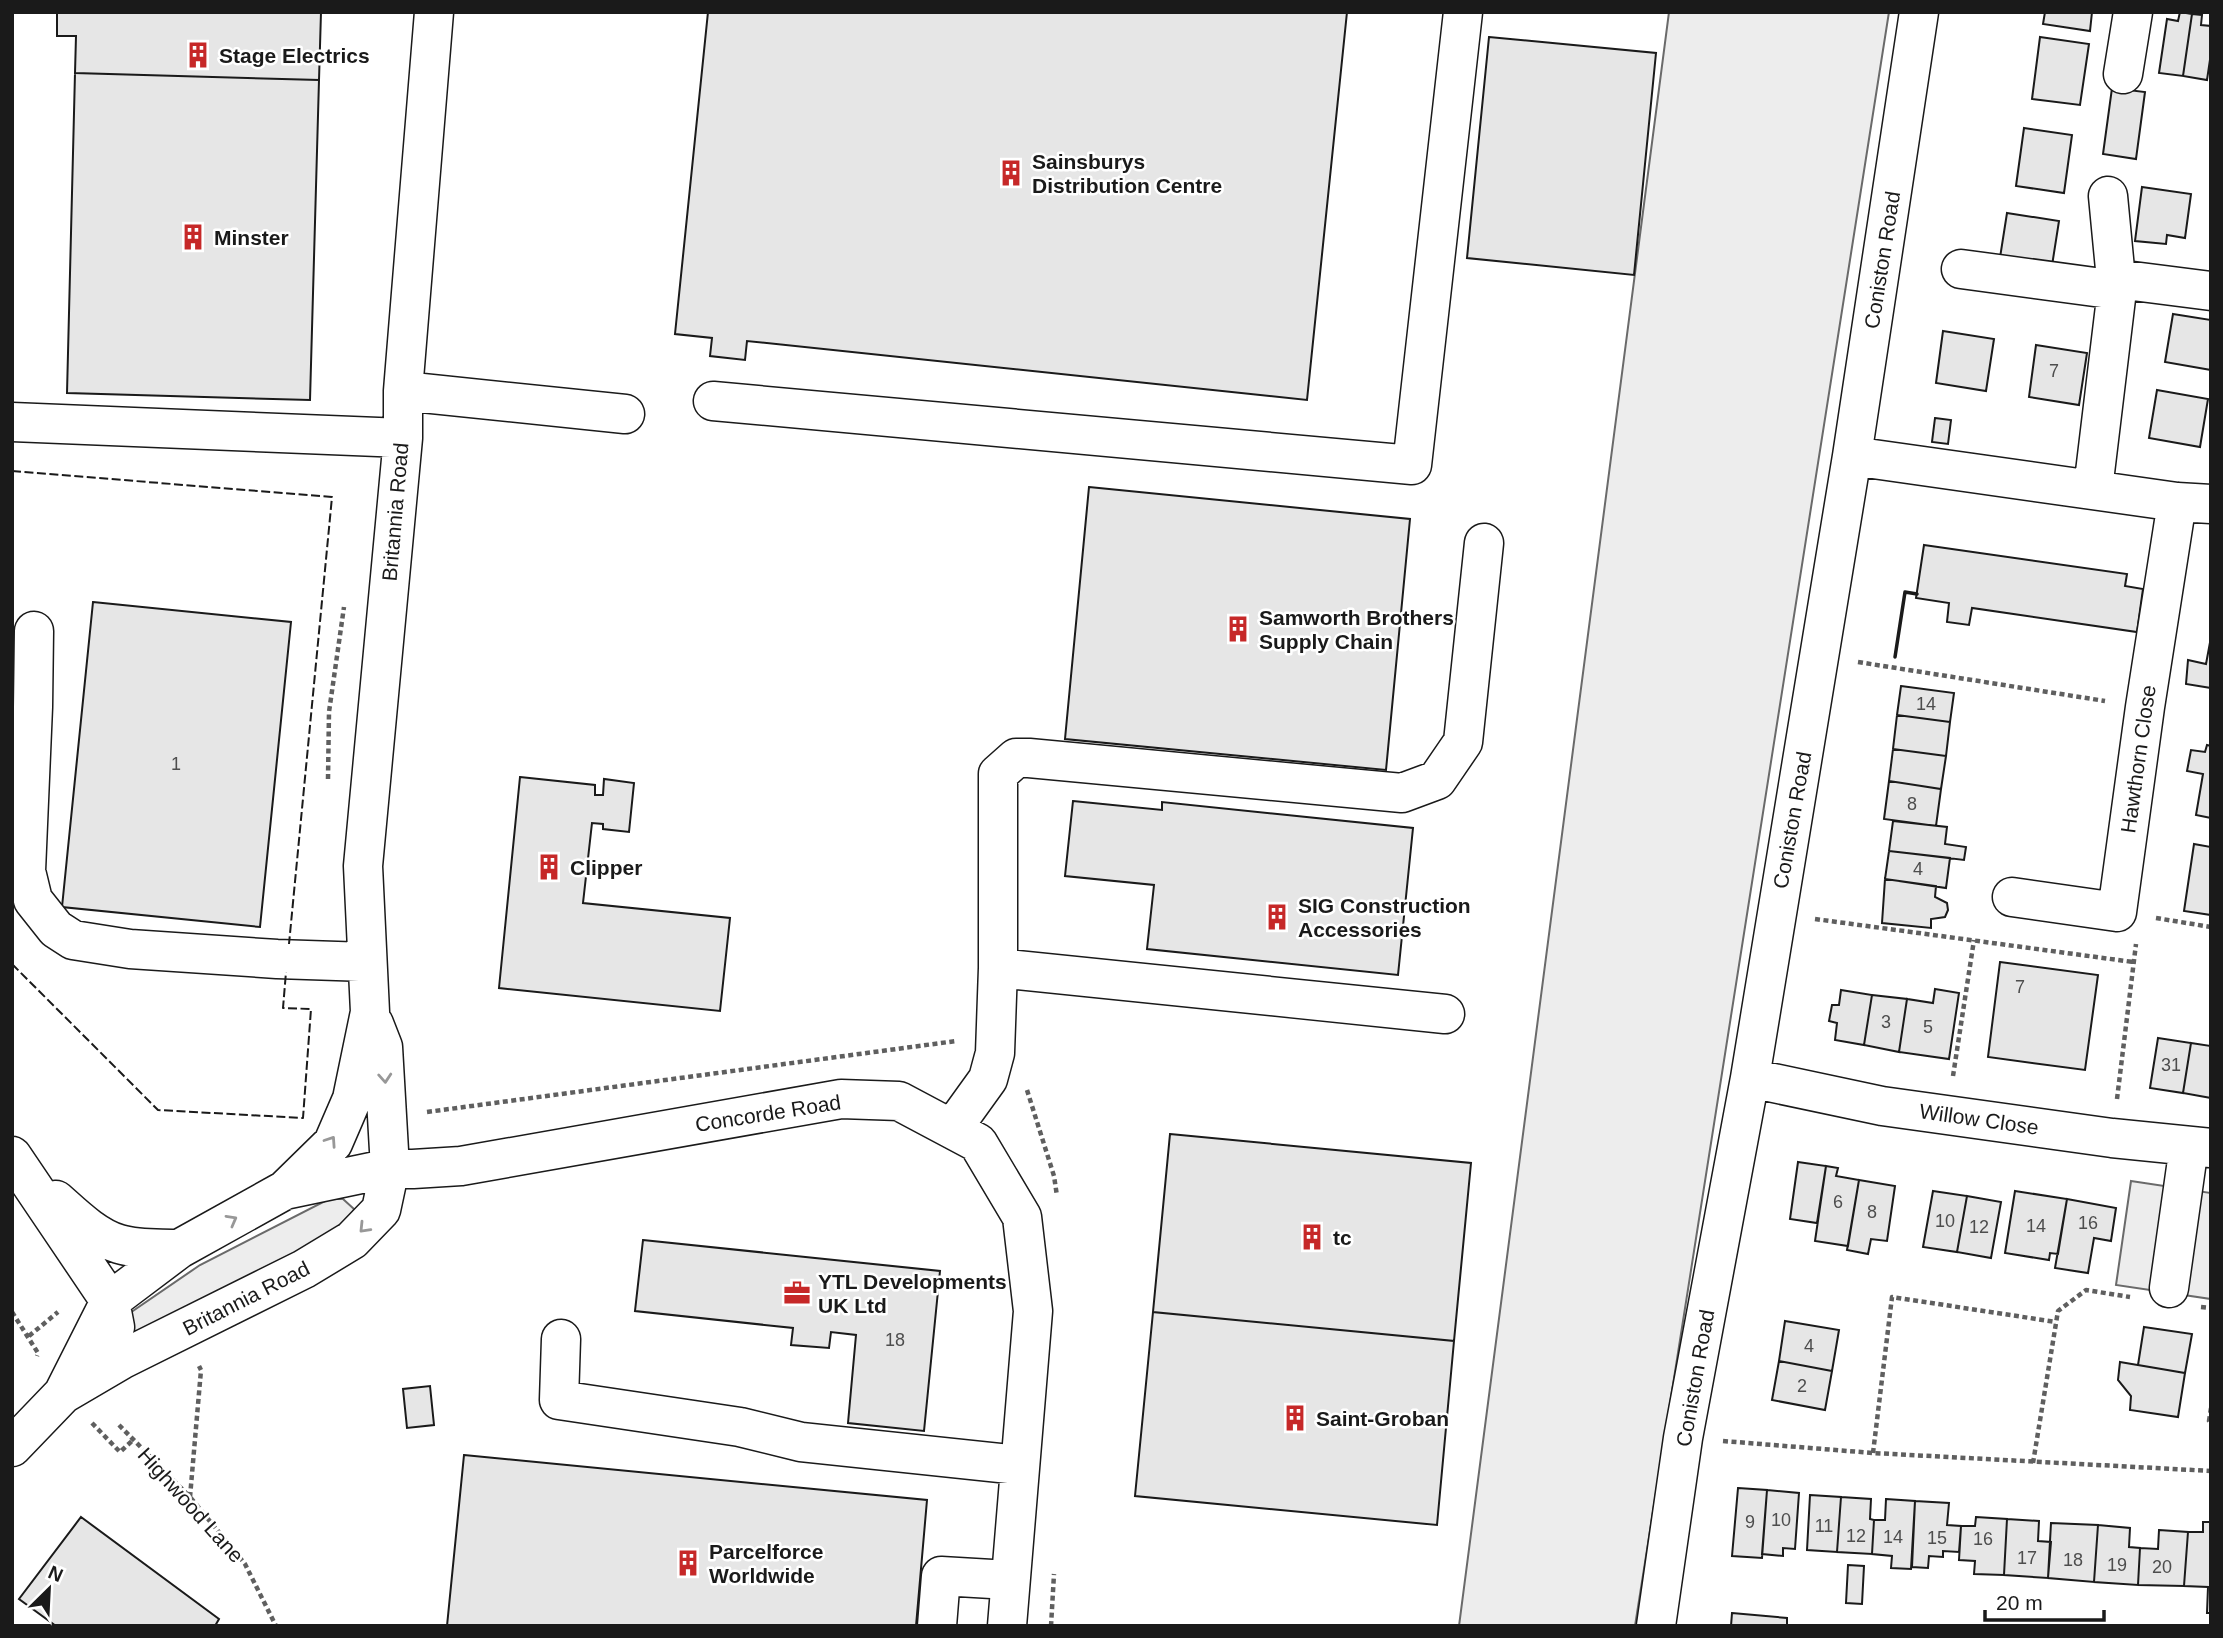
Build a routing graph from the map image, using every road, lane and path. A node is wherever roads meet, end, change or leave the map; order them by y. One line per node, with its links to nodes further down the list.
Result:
1 (434, 12): 10 (street, Britannia Road)
2 (1463, 12): 11 (street)
3 (1919, 12): 15 (street, Coniston Road)
4 (2133, 12): 5 (street)
5 (2123, 74)
6 (2108, 195): 8 (street)
7 (1961, 269): 8 (street)
8 (2117, 284): 9 (street); 16 (street)
9 (2211, 291)
10 (402, 391): 12 (street); 14 (street, Britannia Road)
11 (713, 401)
12 (625, 414)
13 (12, 422): 14 (street)
14 (403, 438): 29 (street, Britannia Road)
15 (1852, 456): 16 (street, Hawthorn Close); 21 (street, Coniston Road)
16 (2093, 489): 17 (street, Hawthorn Close)
17 (2194, 503): 22 (street, Hawthorn Close)
18 (1484, 543): 31 (street)
19 (345, 602): 23 (path)
20 (34, 631): 29 (street)
21 (1819, 656): 22 (path); 25 (street, Coniston Road)
22 (2145, 708): 26 (street, Hawthorn Close)
23 (328, 792)
24 (2012, 897): 26 (street)
25 (1776, 914): 28 (path); 35 (street, Coniston Road)
26 (2129, 914): 27 (path); 30 (path)
27 (2211, 927)
28 (1974, 940): 30 (path); 36 (path)
29 (367, 962): 32 (street, Britannia Road)
30 (2133, 962): 39 (path)
31 (998, 968): 33 (street); 34 (street)
32 (370, 1012): 37 (street, Britannia Road, one-way to 37); 43 (street, Britannia Road, one-way to 32)
33 (1445, 1014)
34 (995, 1052): 37 (path); 38 (street); 44 (path)
35 (1750, 1078): 36 (street, Willow Close); 59 (street, Coniston Road)
36 (1947, 1115): 39 (street, Willow Close)
37 (388, 1117): 42 (street, Britannia Road)
38 (952, 1129): 42 (street, Concorde Road); 63 (street, Concorde Road)
39 (2112, 1138): 40 (street, Willow Close)
40 (2200, 1147): 47 (street)
41 (14, 1158): 45 (street); 46 (street)
42 (390, 1167): 43 (street, Britannia Road); 53 (street, Britannia Road, one-way to 53)
43 (285, 1191): 45 (street, Britannia Road, one-way to 43)
44 (1058, 1202)
45 (179, 1249): 46 (street, Britannia Road)
46 (102, 1290): 51 (path); 53 (street); 55 (street)
47 (2169, 1298): 48 (path); 50 (path)
48 (2211, 1308)
49 (12, 1312): 51 (path)
50 (2056, 1322): 61 (path); 62 (path)
51 (29, 1336): 54 (path)
52 (561, 1339): 63 (street)
53 (121, 1360): 55 (street, Britannia Road)
54 (35, 1365)
55 (63, 1394): 60 (street)
56 (2211, 1408): 58 (path)
57 (119, 1424): 67 (path, Highwood Lane)
58 (2211, 1424)
59 (1683, 1438): 61 (path); 71 (street, Coniston Road)
60 (12, 1447)
61 (1873, 1453): 62 (path)
62 (2032, 1463): 64 (path)
63 (1019, 1465): 66 (street, Concorde Road)
64 (2211, 1471)
65 (1055, 1571): 70 (path)
66 (1009, 1580): 68 (street); 69 (street, Concorde Road)
67 (276, 1626)
68 (937, 1626)
69 (1007, 1626)
70 (1051, 1626)
71 (1656, 1626)

